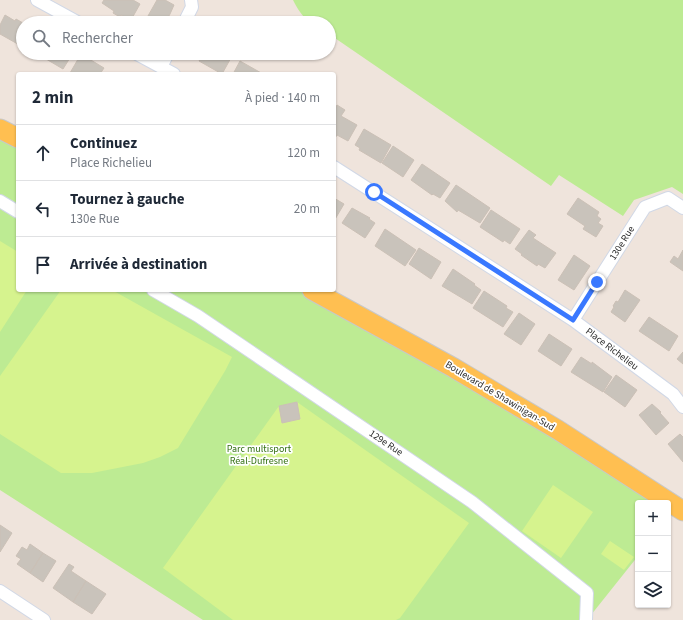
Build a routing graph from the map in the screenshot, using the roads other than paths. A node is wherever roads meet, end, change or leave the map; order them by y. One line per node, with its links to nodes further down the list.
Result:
1 (37, 0): 3 (street)
2 (191, 0): 4 (street)
3 (66, 16)
4 (188, 16)
5 (148, 60): 7 (street)
6 (164, 60): 7 (street)
7 (161, 67): 8 (street)
8 (170, 72)
9 (0, 129): 10 (main road)
10 (16, 137)
11 (336, 168): 17 (street, Place Richelieu)
12 (0, 201): 14 (street)
13 (683, 208): 17 (street, 130e Rue)
14 (16, 211)
15 (156, 292): 22 (street, 129e Rue)
16 (316, 292): 19 (main road, Boulevard de Shawinigan-Sud)
17 (573, 320): 18 (street, Place Richelieu)
18 (683, 407)
19 (683, 510)
20 (0, 591): 21 (street)
21 (44, 620)
22 (586, 620)

